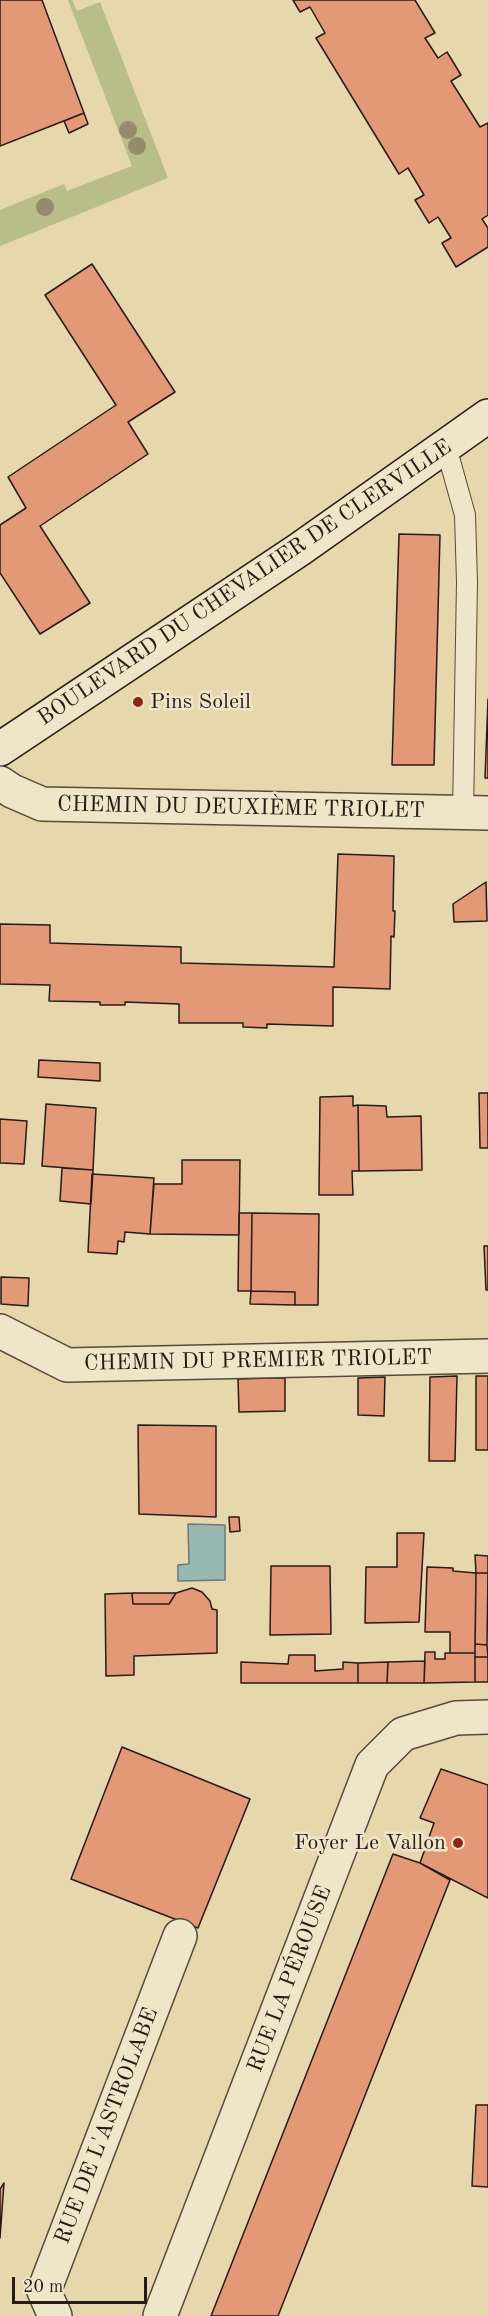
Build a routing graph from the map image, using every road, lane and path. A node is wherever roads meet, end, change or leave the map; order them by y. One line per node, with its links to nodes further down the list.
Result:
1 (488, 416): 2 (street, BOULEVARD DU CHEVALIER DE CLERVILLE)
2 (446, 447): 3 (street, BOULEVARD DU CHEVALIER DE CLERVILLE); 5 (lane)
3 (0, 749)
4 (0, 783): 5 (street, CHEMIN DU DEUXIÈME TRIOLET)
5 (475, 813)
6 (0, 1331): 7 (street, CHEMIN DU PREMIER TRIOLET)
7 (488, 1356)
8 (488, 1718): 11 (street, RUE LA PÉROUSE)
9 (180, 1936): 10 (street, RUE DE L'ASTROLABE)
10 (55, 2316)
11 (160, 2316)

